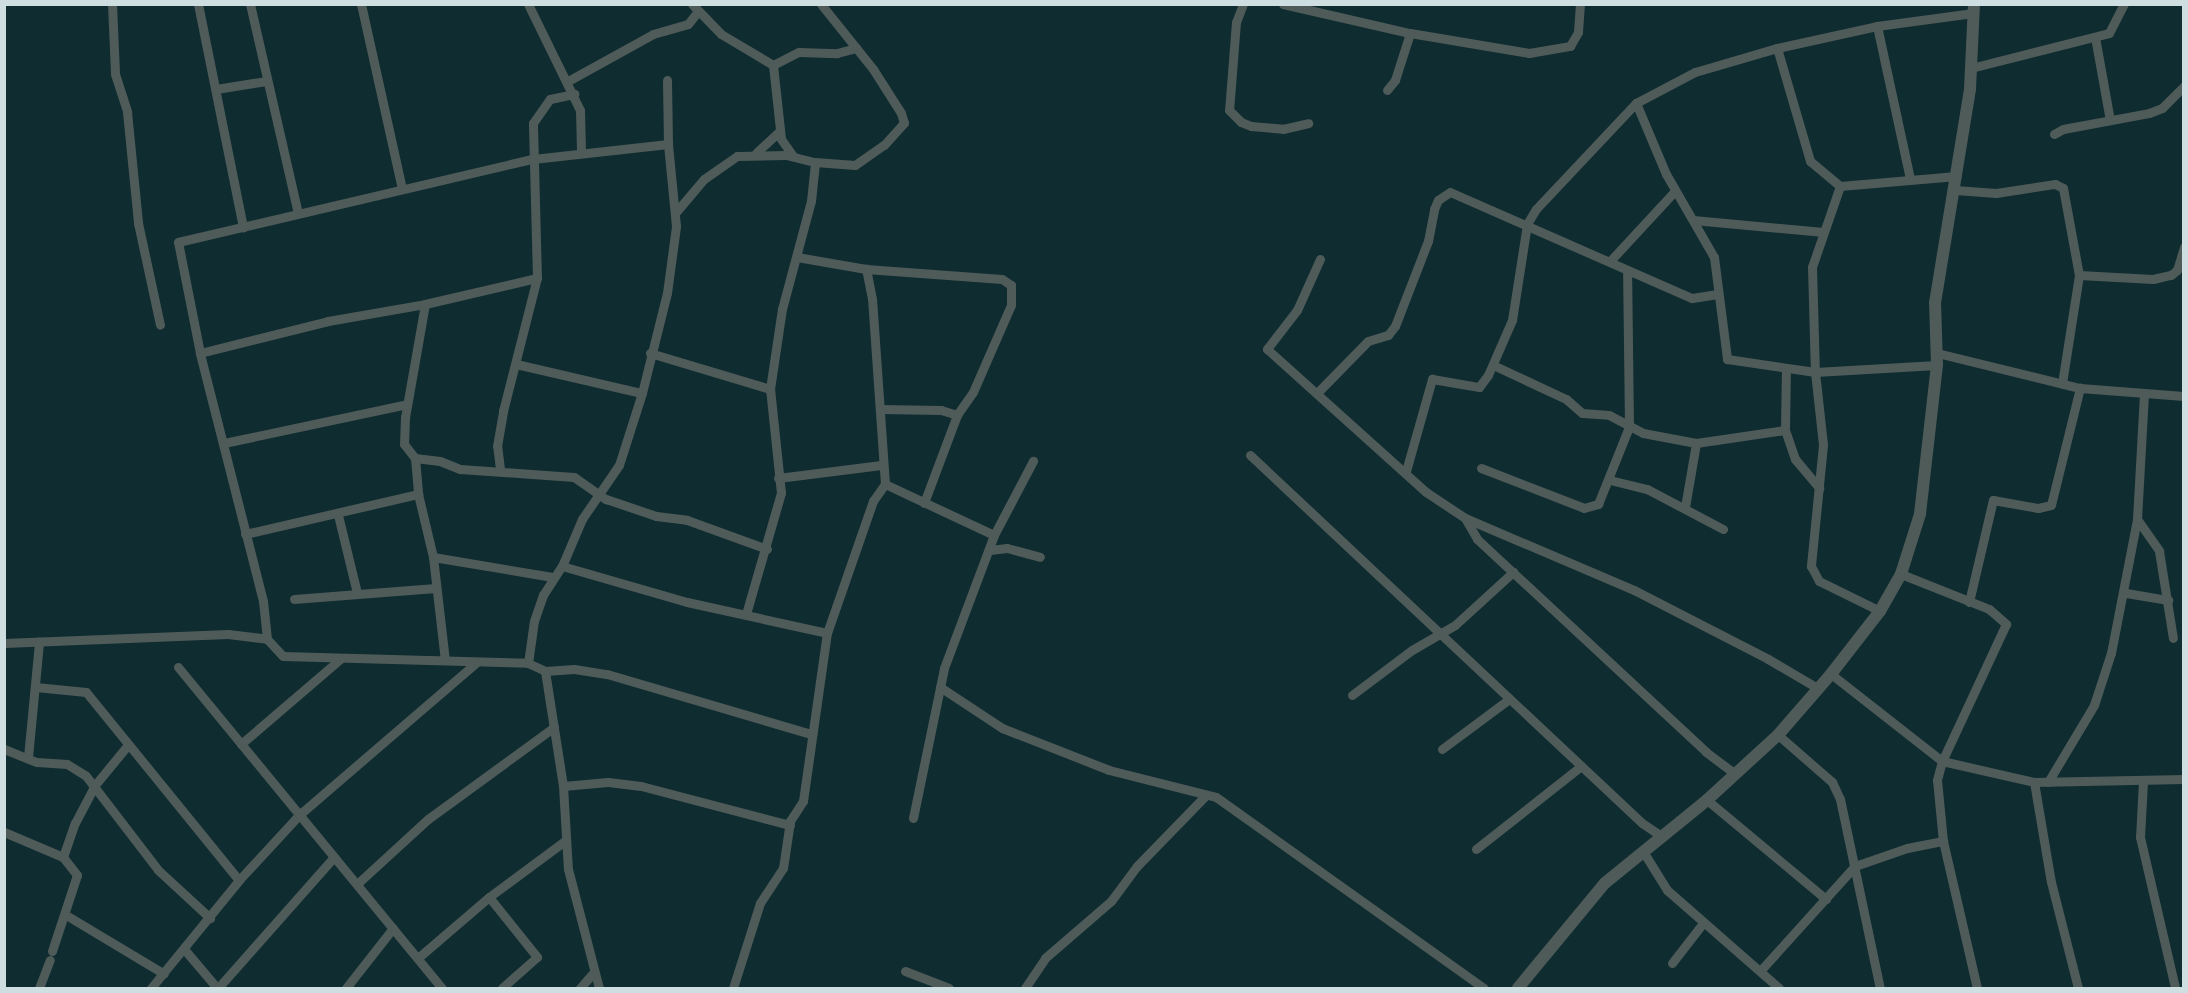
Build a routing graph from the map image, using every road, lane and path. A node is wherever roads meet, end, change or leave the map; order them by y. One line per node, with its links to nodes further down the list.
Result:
1 (112, 4): 60 (street)
2 (198, 4): 24 (street)
3 (250, 4): 21 (street)
4 (361, 4): 41 (street)
5 (528, 4): 22 (street)
6 (821, 4): 16 (street)
7 (1243, 4): 29 (street)
8 (1283, 4): 14 (street)
9 (1581, 4): 14 (street)
10 (2124, 4): 15 (street)
11 (695, 8): 18 (street); 22 (street)
12 (1973, 9): 13 (street); 19 (street)
13 (1877, 26): 17 (street); 39 (street)
14 (1410, 33): 25 (street)
15 (2096, 37): 19 (street); 28 (street)
16 (856, 48): 18 (street); 37 (street)
17 (1777, 48): 27 (street); 40 (street)
18 (773, 65): 30 (street)
19 (1971, 68): 38 (street)
20 (667, 80): 32 (street)
21 (267, 81): 24 (street); 45 (street)
22 (568, 81): 26 (street)
23 (2184, 86): 28 (street)
24 (216, 89): 48 (street)
25 (1387, 90)
26 (574, 94): 33 (street); 36 (street)
27 (1636, 104): 43 (street); 47 (street)
28 (2110, 120): 31 (street)
29 (1308, 123)
30 (780, 131): 34 (street); 35 (street)
31 (2054, 134)
32 (668, 144): 33 (street); 44 (street)
33 (580, 152): 36 (street)
34 (756, 153): 35 (street); 44 (street)
35 (794, 156): 37 (street)
36 (533, 159): 41 (street); 57 (street)
37 (815, 162): 51 (street)
38 (1957, 176): 39 (street); 42 (street)
39 (1910, 179): 40 (street)
40 (1840, 186): 49 (street)
41 (402, 189): 45 (street)
42 (1955, 190): 56 (street); 63 (street)
43 (1674, 191): 46 (street); 53 (street)
44 (676, 212): 62 (street)
45 (298, 213): 48 (street)
46 (1693, 220): 49 (street); 58 (street)
47 (1527, 224): 53 (street); 65 (street); 71 (street)
48 (243, 228): 61 (street)
49 (1823, 232): 67 (street)
50 (2184, 246): 56 (street)
51 (797, 257): 54 (street); 70 (street)
52 (1320, 259): 71 (street)
53 (1611, 260): 55 (street)
54 (866, 269): 76 (street); 77 (street)
55 (1627, 272): 58 (street); 78 (street)
56 (2079, 275): 68 (street)
57 (537, 278): 59 (street); 64 (street)
58 (1718, 294): 66 (street)
59 (425, 304): 61 (street); 75 (street)
60 (160, 325)
61 (200, 353): 80 (street)
62 (650, 353): 70 (street); 72 (street)
63 (1937, 359): 67 (street); 68 (street); 109 (street)
64 (516, 364): 72 (street); 87 (street)
65 (1493, 365): 78 (street); 88 (street)
66 (1786, 368): 67 (street); 79 (street)
67 (1815, 372): 92 (street)
68 (2062, 384): 69 (street)
69 (2079, 388): 73 (street); 116 (street)
70 (770, 389): 89 (street)
71 (1318, 392): 88 (street)
72 (642, 393): 94 (street)
73 (2144, 395): 74 (street); 99 (street)
74 (2184, 396)
75 (407, 404): 80 (street); 83 (street)
76 (881, 409): 77 (street); 85 (street)
77 (957, 416): 95 (street)
78 (1629, 427): 81 (street); 90 (street)
79 (1785, 430): 81 (street); 92 (street)
80 (224, 443): 101 (street)
81 (1696, 443): 96 (street)
82 (1250, 455): 120 (street)
83 (415, 458): 87 (street); 93 (street)
84 (1033, 461): 102 (street)
85 (881, 465): 89 (street); 91 (street)
86 (1481, 468): 90 (street)
87 (500, 470): 94 (street)
88 (1406, 471): 98 (street)
89 (778, 478): 103 (street)
90 (1610, 480): 96 (street)
91 (885, 484): 95 (street); 119 (street)
92 (1818, 488): 117 (street)
93 (418, 494): 97 (street); 105 (street)
94 (601, 495): 103 (street); 107 (street)
95 (924, 503): 102 (street)
96 (1685, 507): 100 (street)
97 (338, 515): 101 (street); 112 (street)
98 (1465, 518): 108 (street); 134 (street)
99 (2137, 519): 113 (street); 115 (street)
100 (1722, 529)
101 (245, 534): 122 (street)
102 (994, 536): 104 (street)
103 (767, 549): 118 (street)
104 (990, 550): 106 (street); 133 (street)
105 (433, 557): 110 (street); 111 (street)
106 (1040, 557)
107 (562, 566): 110 (street); 118 (street)
108 (1513, 572): 120 (street); 147 (street)
109 (1901, 574): 116 (street); 117 (street)
110 (552, 577): 128 (street)
111 (436, 588): 112 (street); 126 (street)
112 (357, 593): 114 (street)
113 (2126, 593): 115 (street); 151 (street)
114 (294, 599)
115 (2168, 600): 121 (street)
116 (1969, 602): 145 (street)
117 (1880, 611): 131 (street)
118 (746, 614): 119 (street)
119 (827, 633): 138 (street)
120 (1440, 635): 135 (street); 136 (street)
121 (2173, 638)
122 (267, 639): 123 (street); 125 (street)
123 (39, 642): 124 (street); 132 (street)
124 (4, 643)
125 (340, 659): 126 (street); 140 (street)
126 (445, 660): 127 (street)
127 (476, 663): 128 (street); 156 (street)
128 (528, 663): 130 (street)
129 (178, 667): 140 (street)
130 (545, 671): 137 (street); 138 (street)
131 (1831, 674): 134 (street); 145 (street)
132 (36, 687): 141 (street); 144 (street)
133 (940, 687): 154 (street); 157 (street)
134 (1819, 689): 139 (street)
135 (1352, 694)
136 (1509, 699): 143 (street); 146 (street)
137 (554, 727): 153 (street); 169 (street)
138 (811, 734): 158 (street)
139 (1778, 735): 147 (street); 167 (street)
140 (241, 744): 156 (street)
141 (127, 746): 152 (street); 168 (street)
142 (4, 749): 144 (street)
143 (1442, 749)
144 (28, 757): 152 (street)
145 (1942, 761): 149 (street); 162 (street)
146 (1581, 766): 160 (street); 163 (street)
147 (1735, 774): 155 (street)
148 (2184, 778): 150 (street)
149 (2034, 782): 151 (street); 199 (street)
150 (2143, 782): 151 (street); 200 (street)
151 (2048, 783)
152 (95, 785): 165 (street); 173 (street)
153 (563, 786): 158 (street); 161 (street)
154 (1205, 796): 193 (street); 194 (street)
155 (1707, 800): 160 (street); 171 (street)
156 (299, 815): 166 (street); 168 (street)
157 (913, 818)
158 (790, 825): 191 (street)
159 (4, 831): 165 (street)
160 (1663, 837): 164 (street)
161 (566, 840): 170 (street); 181 (street)
162 (1943, 841): 167 (street); 198 (street)
163 (1476, 849)
164 (1644, 853): 174 (street); 195 (street)
165 (63, 857): 172 (street)
166 (334, 857): 169 (street); 185 (street)
167 (1855, 866): 171 (street); 197 (street)
168 (239, 880): 173 (street)
169 (357, 884): 175 (street)
170 (489, 897): 177 (street); 188 (street)
171 (1826, 899): 180 (street)
172 (66, 915): 182 (street); 183 (street)
173 (210, 918): 176 (street)
174 (1703, 923): 178 (street); 180 (street)
175 (393, 928): 177 (street); 186 (street)
176 (183, 949): 182 (street); 185 (street)
177 (419, 957): 187 (street)
178 (1672, 963)
179 (905, 971): 192 (street)
180 (1760, 971): 196 (street)
181 (593, 973): 189 (street); 190 (street)
182 (164, 974): 184 (street)
183 (42, 987)
184 (151, 988)
185 (218, 988)
186 (346, 988)
187 (442, 988)
188 (502, 988)
189 (580, 988)
190 (599, 988)
191 (733, 988)
192 (949, 988)
193 (1025, 988)
194 (1484, 988)
195 (1518, 988)
196 (1779, 988)
197 (1880, 988)
198 (1977, 988)
199 (2078, 988)
200 (2175, 988)

